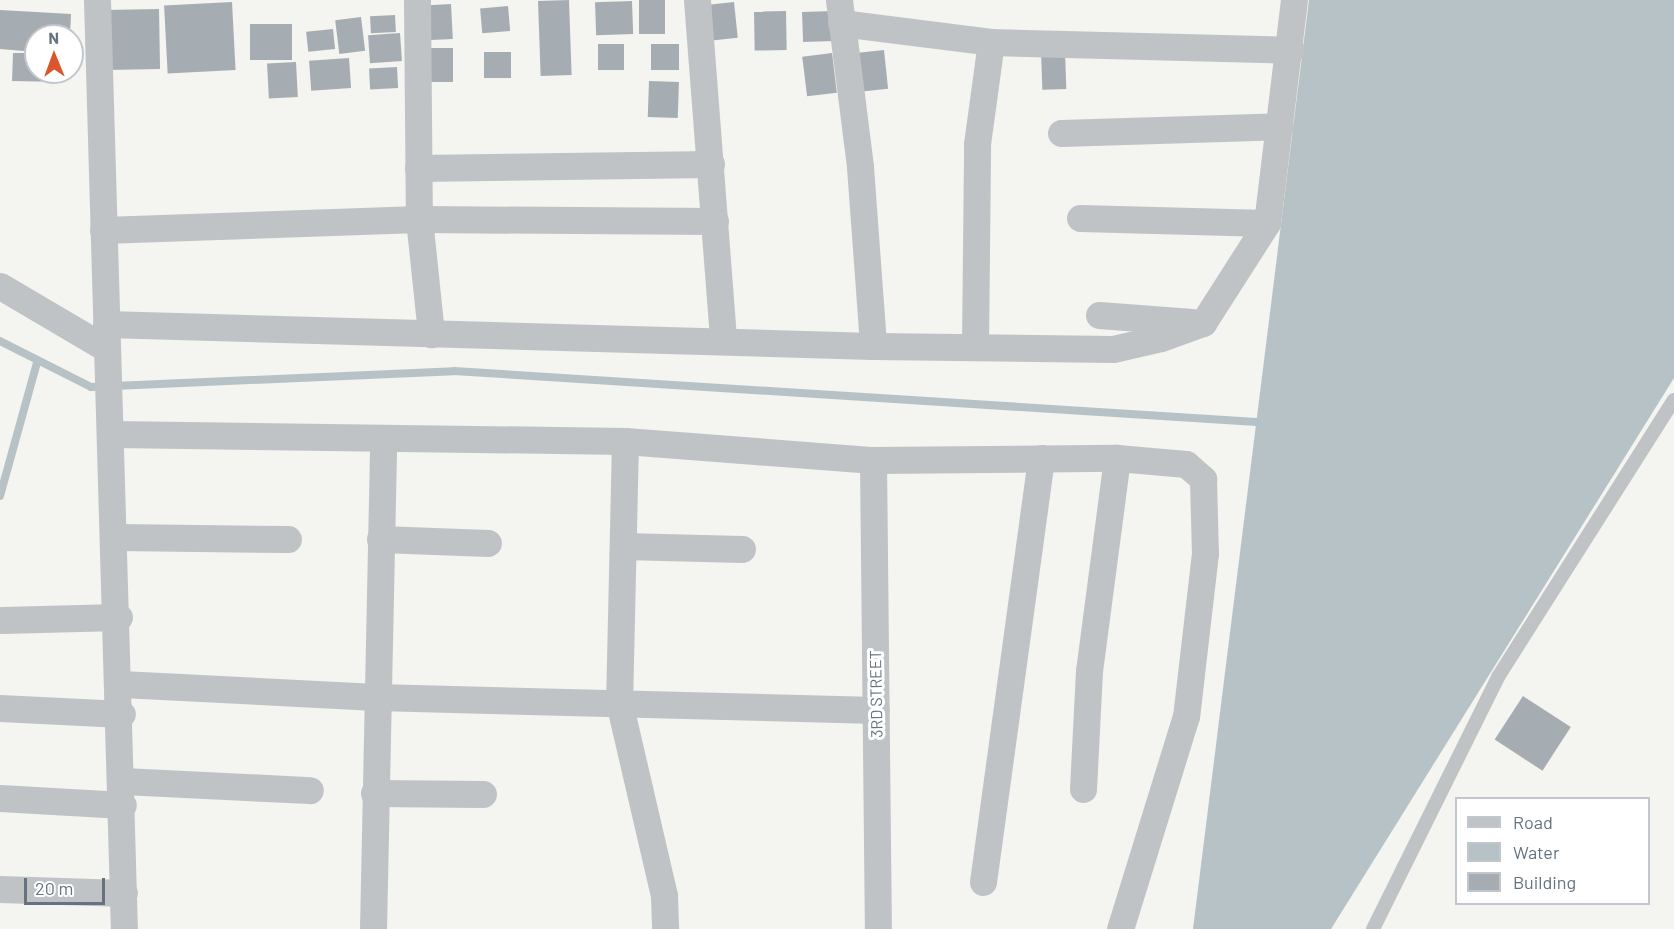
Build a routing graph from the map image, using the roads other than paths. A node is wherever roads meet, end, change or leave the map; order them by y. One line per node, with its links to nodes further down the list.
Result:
1 (97, 0): 16 (street)
2 (417, 0): 11 (street)
3 (697, 0): 10 (street)
4 (1294, 0): 7 (street)
5 (840, 11): 6 (street); 22 (street)
6 (991, 42): 7 (street); 23 (street)
7 (1291, 50): 8 (street)
8 (1280, 126): 9 (street); 15 (street)
9 (1061, 133)
10 (711, 164): 11 (street); 14 (street)
11 (418, 168): 13 (street)
12 (1080, 218): 15 (street)
13 (419, 219): 14 (street); 16 (street); 20 (street)
14 (715, 221): 21 (street)
15 (1267, 223): 19 (street)
16 (103, 230): 24 (street)
17 (0, 286): 24 (street)
18 (1099, 315): 19 (street)
19 (1203, 323): 23 (street)
20 (431, 334): 21 (street); 24 (street)
21 (723, 341): 22 (street)
22 (873, 346): 23 (street)
23 (975, 346)
24 (107, 348): 26 (street)
25 (1674, 400): 60 (lane)
26 (112, 423): 27 (street); 32 (street)
27 (383, 440): 28 (street); 34 (street)
28 (625, 441): 31 (street); 36 (street)
29 (1041, 458): 30 (street); 31 (street); 52 (street)
30 (1117, 458): 46 (street); 59 (street)
31 (873, 460): 44 (street, 3RD STREET)
32 (117, 537): 33 (street); 38 (street)
33 (288, 539)
34 (380, 539): 35 (street); 41 (street)
35 (489, 543)
36 (623, 546): 37 (street); 42 (street)
37 (742, 549)
38 (119, 617): 39 (street); 40 (street)
39 (2, 620)
40 (121, 684): 41 (street); 45 (street)
41 (375, 697): 42 (street); 49 (street)
42 (619, 702): 44 (street); 57 (street)
43 (0, 708): 45 (street)
44 (876, 710): 58 (street, 3RD STREET)
45 (122, 714): 48 (street)
46 (1083, 789)
47 (310, 790): 48 (street)
48 (123, 793): 51 (street); 54 (street)
49 (375, 793): 50 (street); 56 (street)
50 (483, 794)
51 (0, 798)
52 (983, 882)
53 (0, 889): 54 (street)
54 (124, 893): 55 (street)
55 (124, 929)
56 (373, 929)
57 (665, 929)
58 (878, 929)
59 (1120, 929)
60 (1373, 929)

